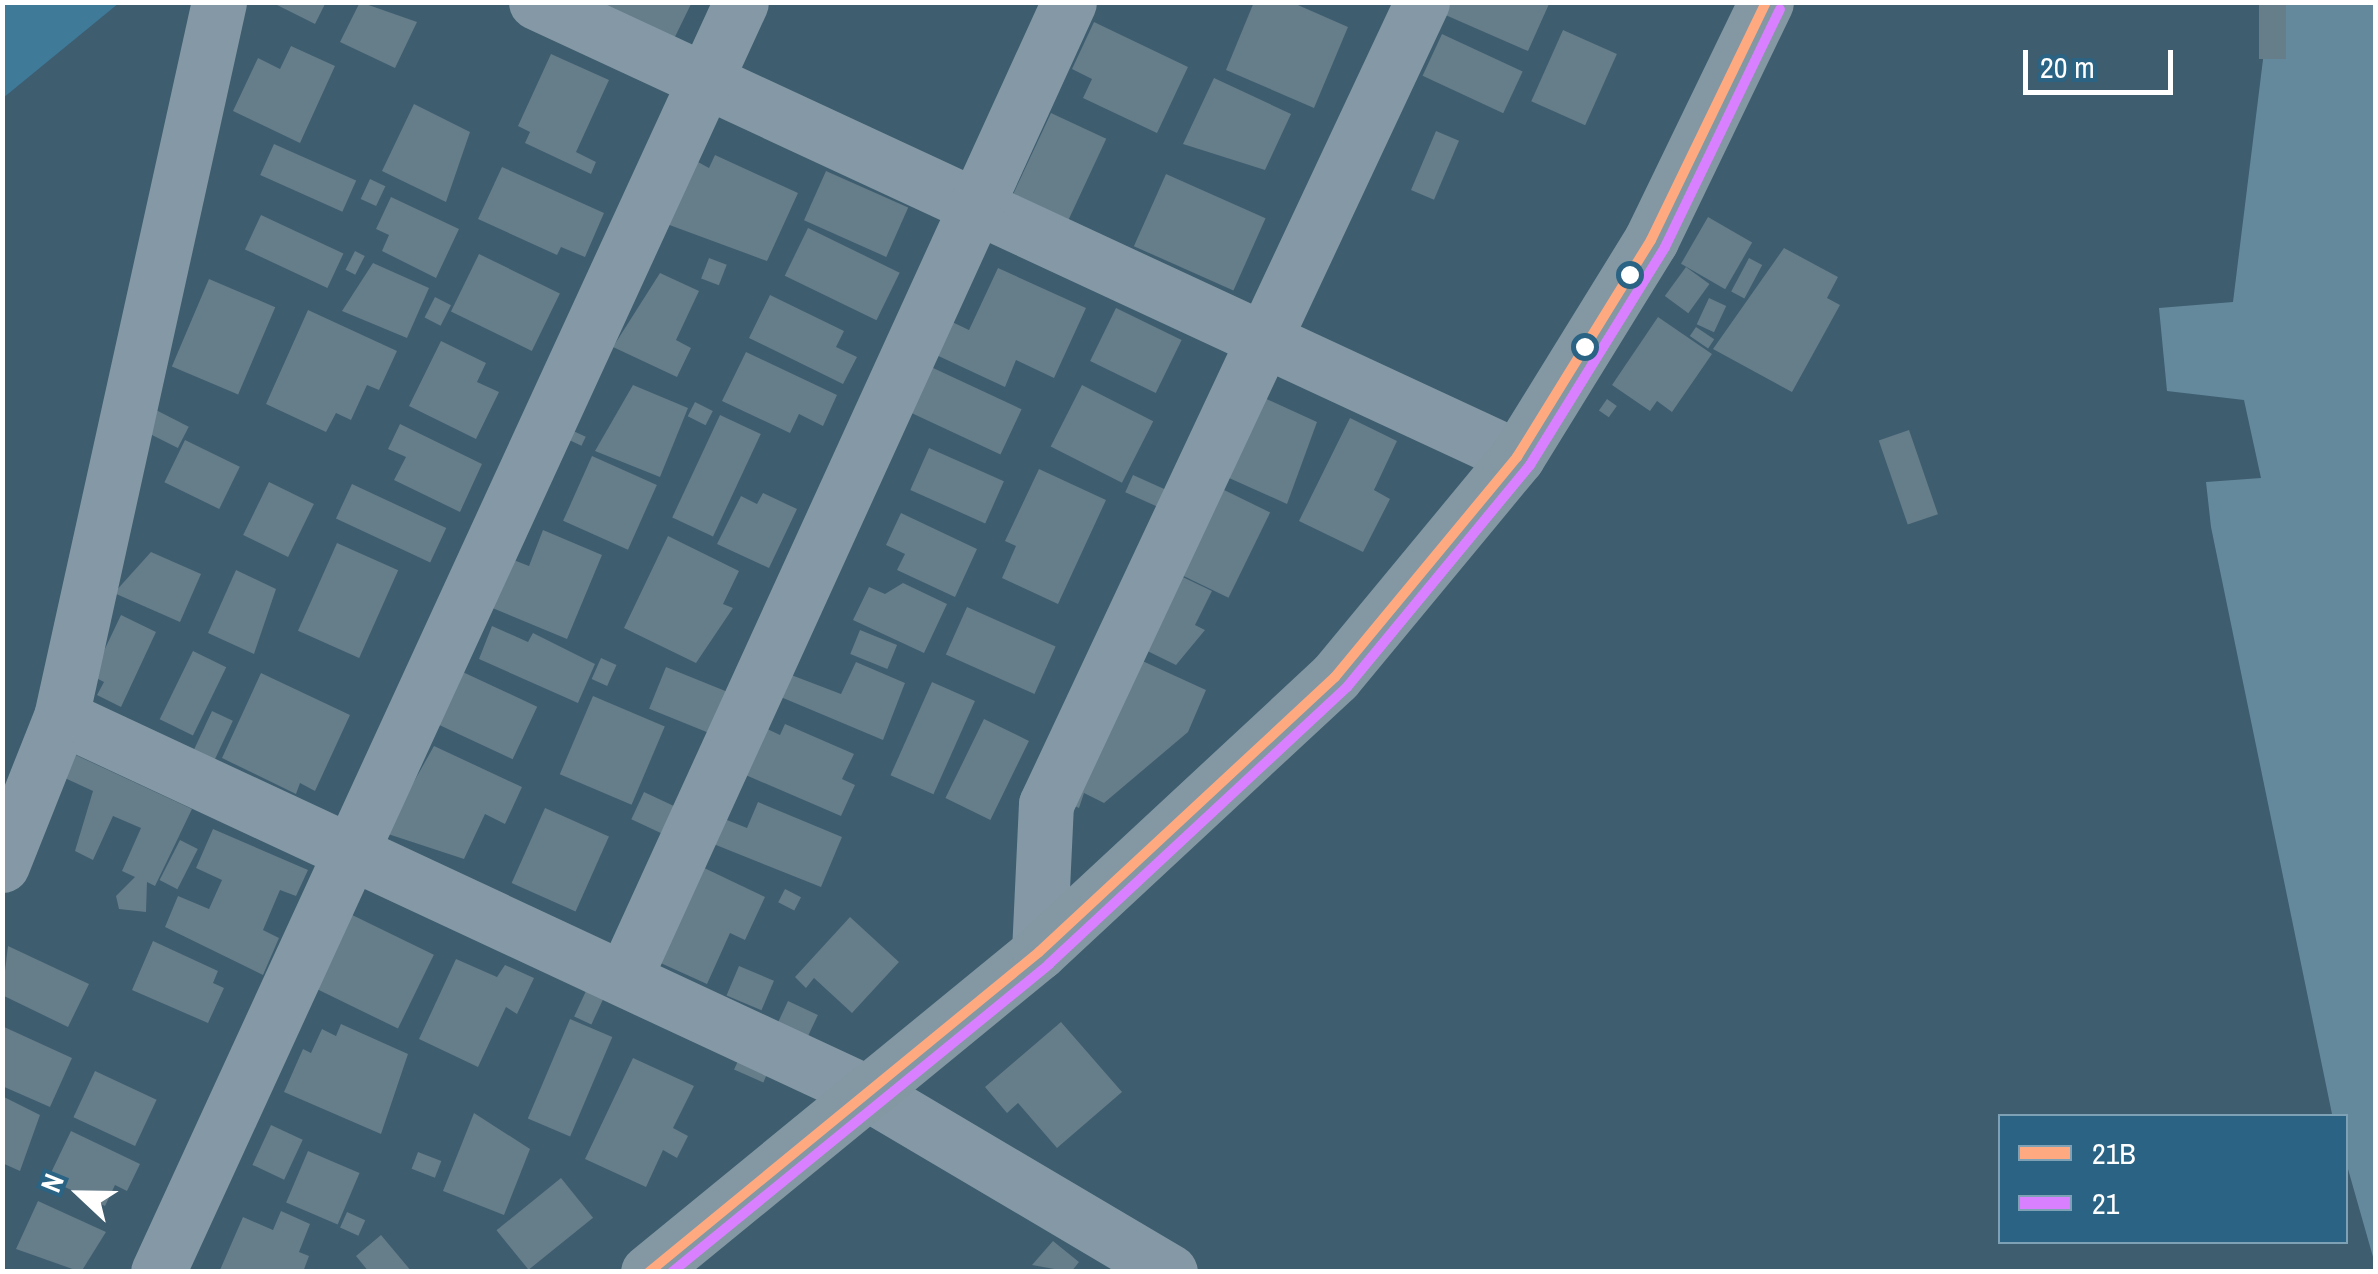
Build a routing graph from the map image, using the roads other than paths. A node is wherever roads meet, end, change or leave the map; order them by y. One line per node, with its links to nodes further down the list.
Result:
1 (218, 2): 11 (street)
2 (536, 2): 7 (street)
3 (741, 2): 7 (street)
4 (1069, 2): 8 (street)
5 (1422, 2): 9 (street)
6 (1766, 2): 10 (main road)
7 (705, 79): 8 (street); 12 (street)
8 (974, 206): 9 (street); 15 (street)
9 (1268, 342): 10 (street); 14 (street)
10 (1517, 456): 14 (main road)
11 (60, 717): 12 (street); 13 (street)
12 (352, 850): 15 (street); 17 (street)
13 (2, 865)
14 (1039, 952): 16 (main road)
15 (626, 976): 16 (street)
16 (866, 1092): 18 (main road); 19 (street)
17 (158, 1272)
18 (648, 1272)
19 (1170, 1272)

